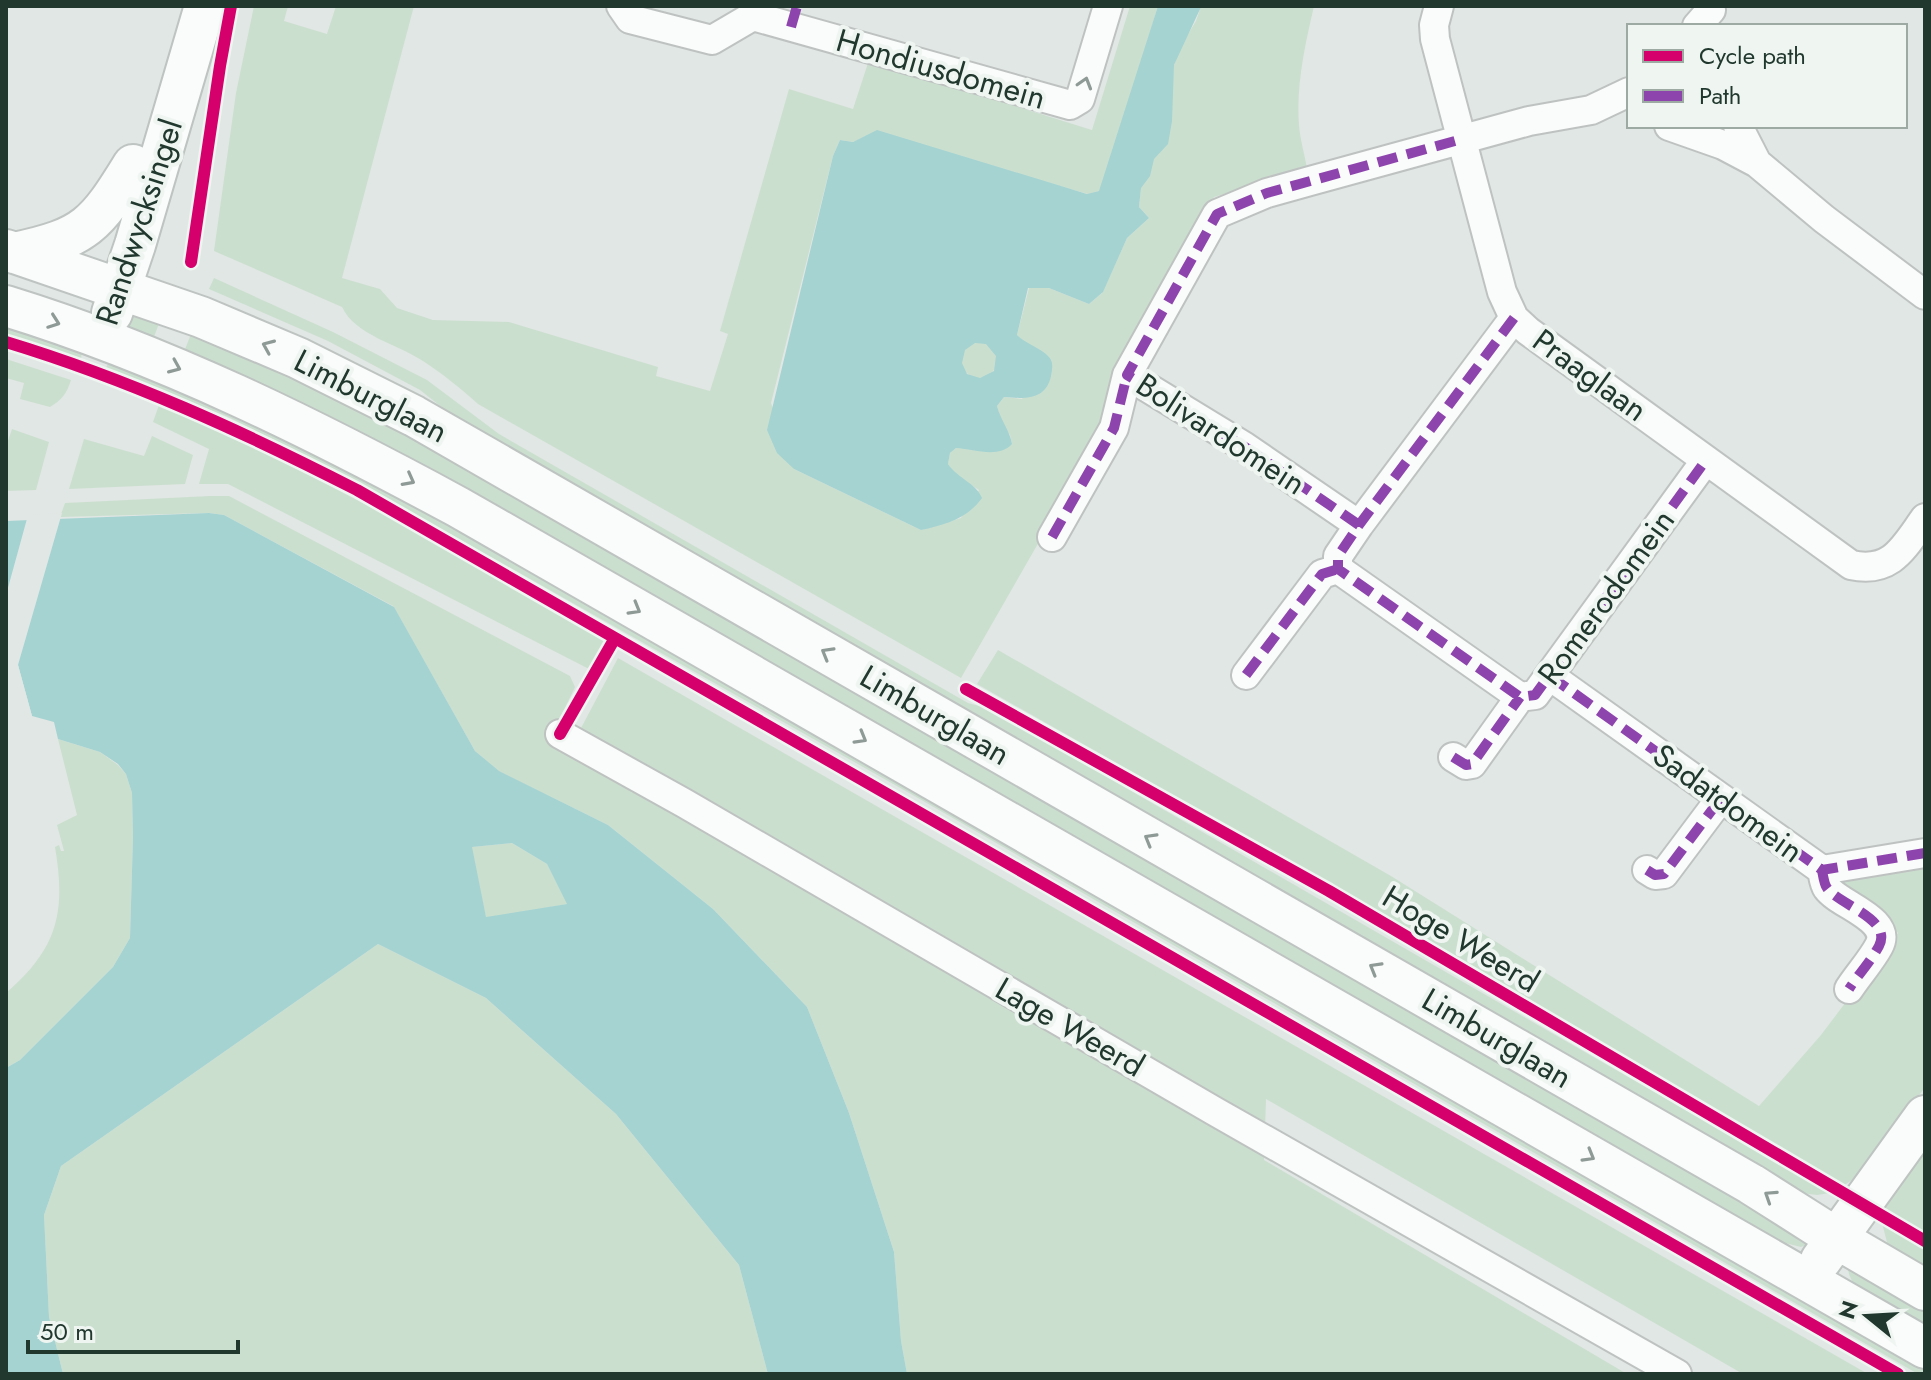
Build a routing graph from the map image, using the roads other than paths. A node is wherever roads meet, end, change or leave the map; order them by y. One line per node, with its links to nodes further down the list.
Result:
1 (179, 6): 15 (main road, Randwycksingel)
2 (205, 6): 17 (main road, Randwycksingel)
3 (621, 6): 6 (street)
4 (1108, 6): 7 (street, Hondiusdomein, one-way to 4)
5 (1439, 6): 13 (street, Praaglaan)
6 (754, 11): 7 (street, Hondiusdomein)
7 (794, 16)
8 (1627, 93): 9 (street)
9 (1591, 110): 10 (street); 13 (street, Bolivardomein)
10 (1627, 117)
11 (1675, 128): 14 (street)
12 (1739, 128): 14 (street)
13 (1462, 139): 20 (street, Praaglaan); 22 (street, Bolivardomein)
14 (1757, 163): 18 (street)
15 (133, 165): 16 (main road); 17 (main road, Randwycksingel)
16 (10, 251): 17 (main road, Limburglaan)
17 (109, 284): 21 (main road, Randwycksingel); 39 (main road, Limburglaan, one-way to 17)
18 (1925, 295)
19 (6, 306): 21 (main road, Limburglaan, one-way to 21)
20 (1514, 318): 23 (street, Praaglaan); 25 (street)
21 (102, 339): 40 (main road, Limburglaan, one-way to 40)
22 (1127, 375): 25 (street, Bolivardomein); 26 (street)
23 (1706, 460): 24 (street, Praaglaan); 29 (street, Romerodomein)
24 (1925, 518)
25 (1359, 525): 27 (street)
26 (1052, 537)
27 (1338, 569): 28 (street); 30 (street, Romerodomein)
28 (1246, 675)
29 (1550, 676): 30 (street, Romerodomein); 33 (street, Sadatdomein)
30 (1520, 697): 32 (street)
31 (560, 734): 43 (street, Lage Weerd)
32 (1453, 757)
33 (1721, 798): 35 (street); 36 (street, Sadatdomein)
34 (1925, 853): 36 (street, Sadatdomein)
35 (1647, 870)
36 (1822, 870): 37 (street)
37 (1849, 989)
38 (1925, 1116): 39 (main road)
39 (1836, 1238): 40 (main road); 41 (main road)
40 (1807, 1279): 42 (main road)
41 (1925, 1290)
42 (1925, 1348)
43 (1677, 1374)

